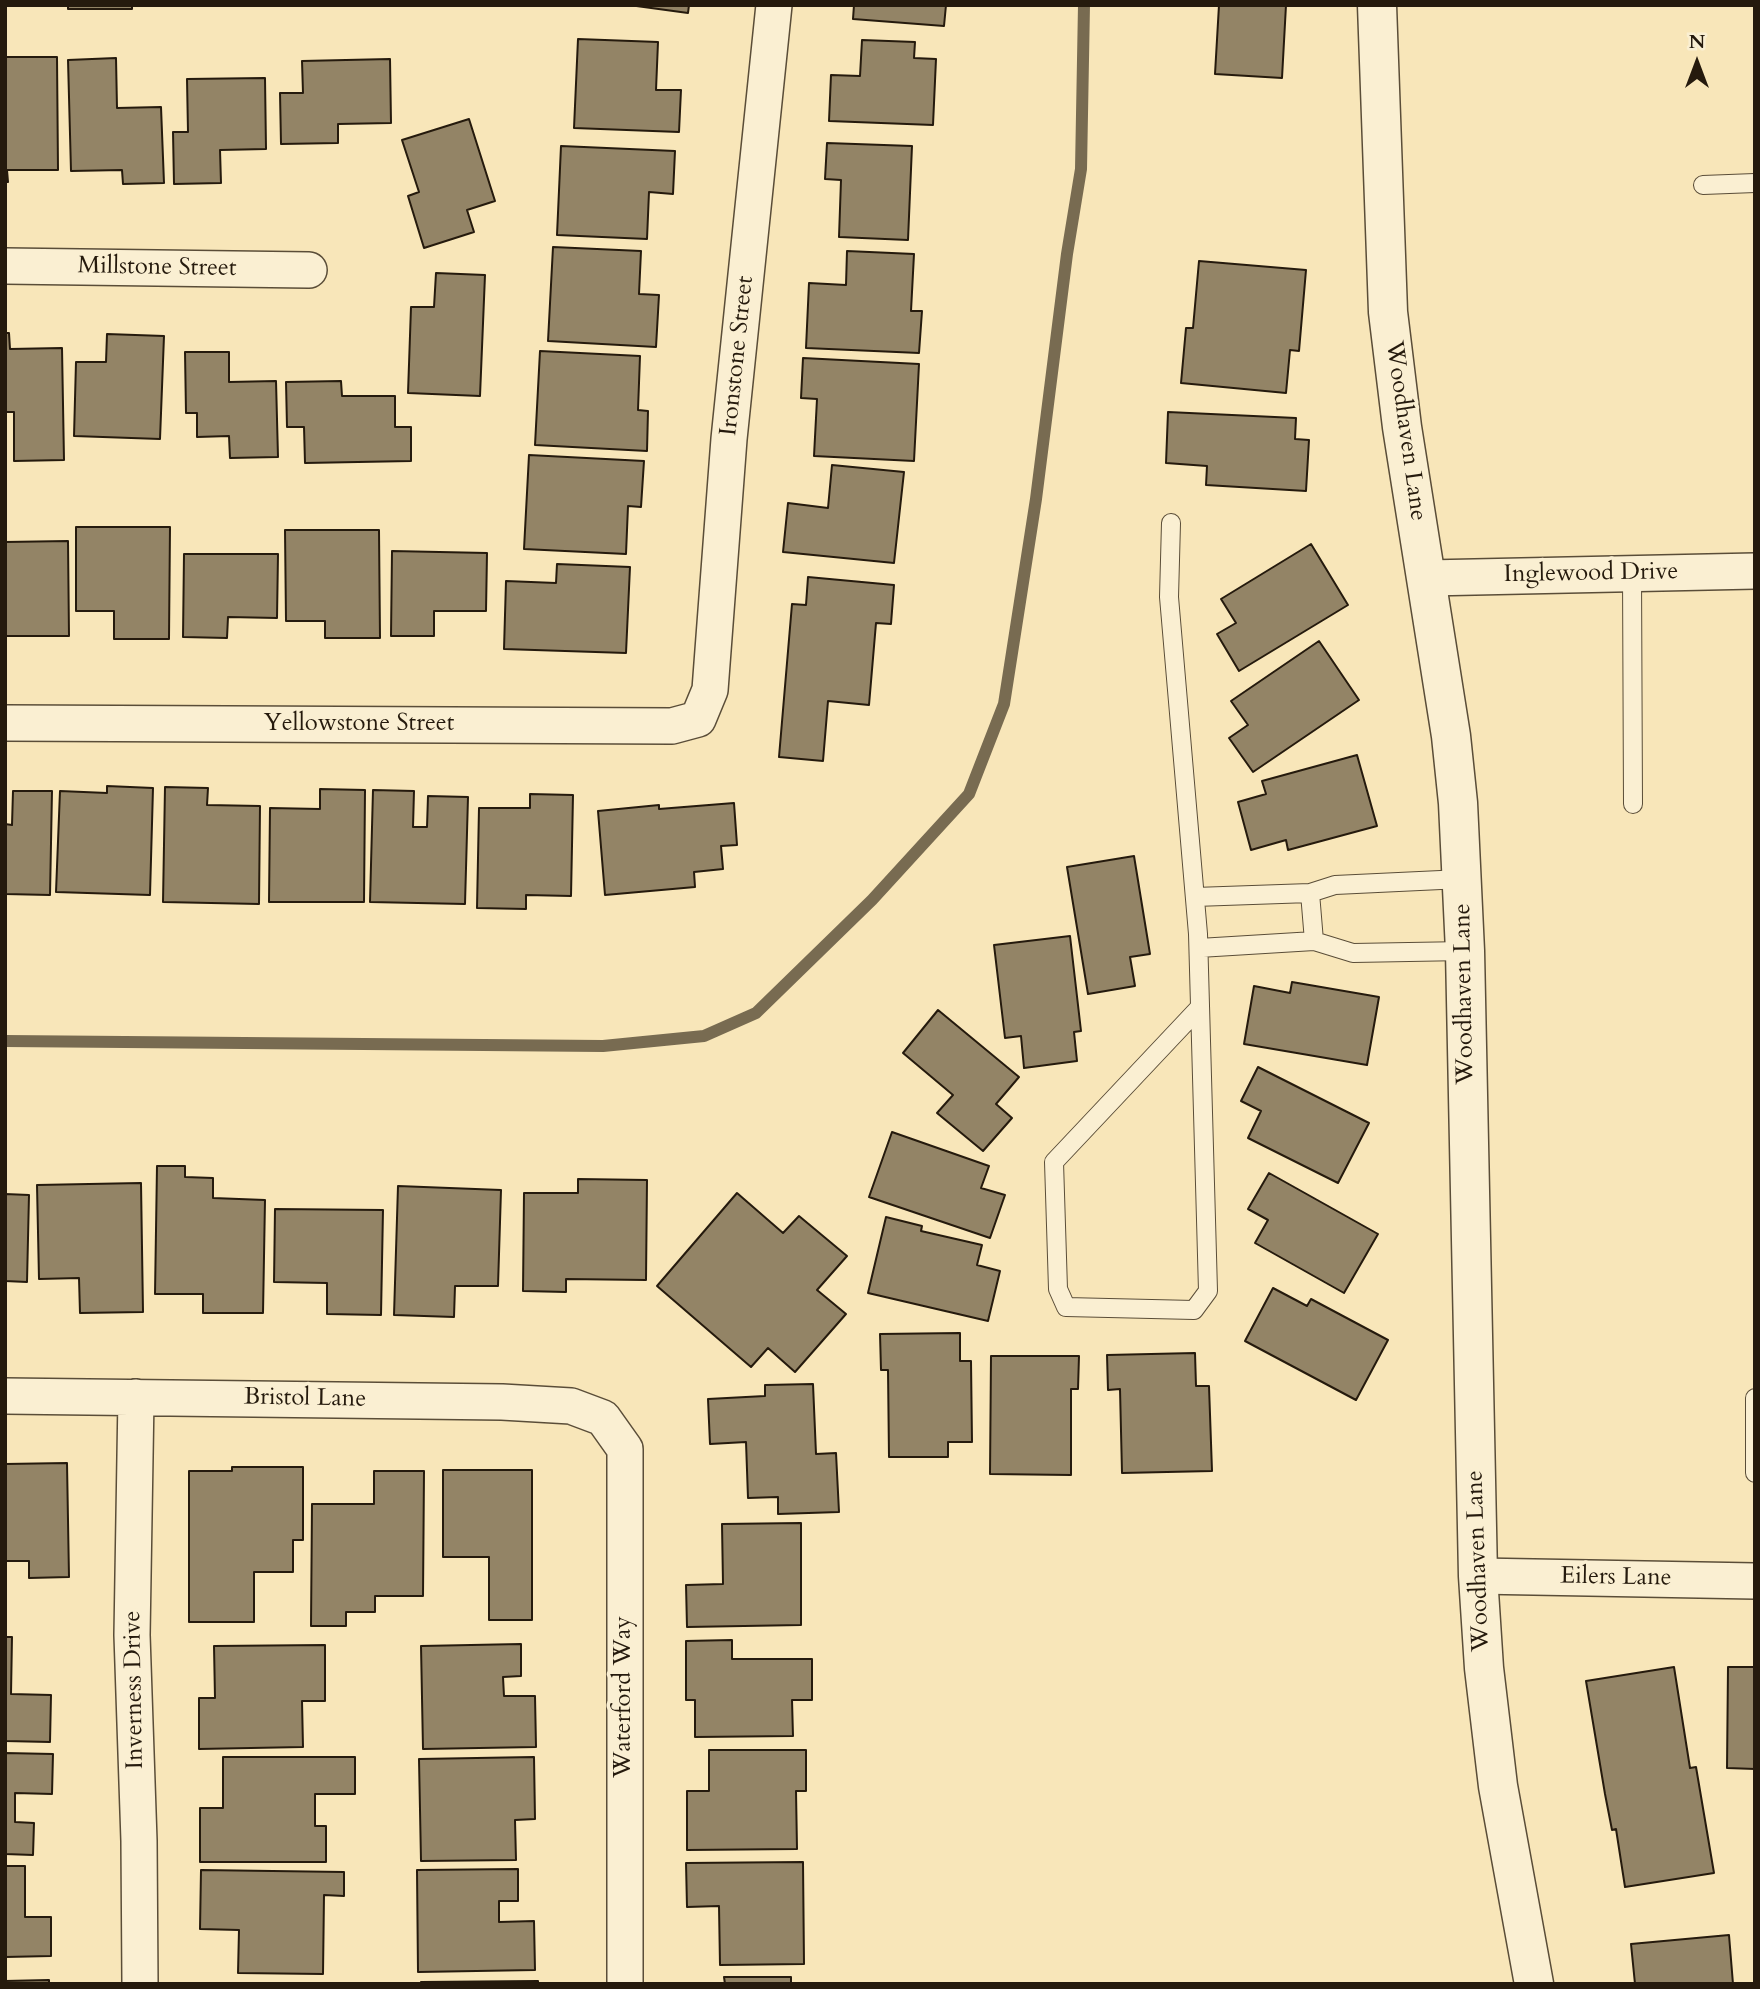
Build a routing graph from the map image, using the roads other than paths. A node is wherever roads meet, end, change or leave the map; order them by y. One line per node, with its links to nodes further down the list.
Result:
1 (774, 5): 11 (street, Ironstone Street)
2 (1377, 5): 10 (street, Woodhaven Lane)
3 (1755, 183): 4 (lane)
4 (1703, 185)
5 (5, 266): 6 (street, Millstone Street)
6 (309, 270)
7 (1171, 523): 16 (lane)
8 (1755, 571): 9 (street, Inglewood Drive)
9 (1632, 573): 10 (street, Inglewood Drive); 13 (lane)
10 (1428, 578): 14 (street, Woodhaven Lane)
11 (704, 705): 12 (street, Yellowstone Street)
12 (5, 723)
13 (1633, 804)
14 (1462, 879): 15 (lane); 19 (street, Woodhaven Lane)
15 (1310, 893): 16 (lane); 17 (lane)
16 (1195, 897): 18 (lane)
17 (1314, 941): 18 (lane); 19 (lane)
18 (1199, 948): 20 (lane)
19 (1465, 951): 26 (street, Woodhaven Lane)
20 (1200, 1007): 20 (lane)
21 (5, 1396): 22 (street, Bristol Lane)
22 (136, 1397): 24 (street, Bristol Lane); 28 (street, Inverness Drive)
23 (1755, 1398): 25 (lane)
24 (603, 1418): 29 (street, Waterford Way)
25 (1755, 1473)
26 (1478, 1576): 27 (street, Eilers Lane); 30 (street, Woodhaven Lane)
27 (1755, 1581)
28 (140, 1984)
29 (625, 1984)
30 (1534, 1984)

